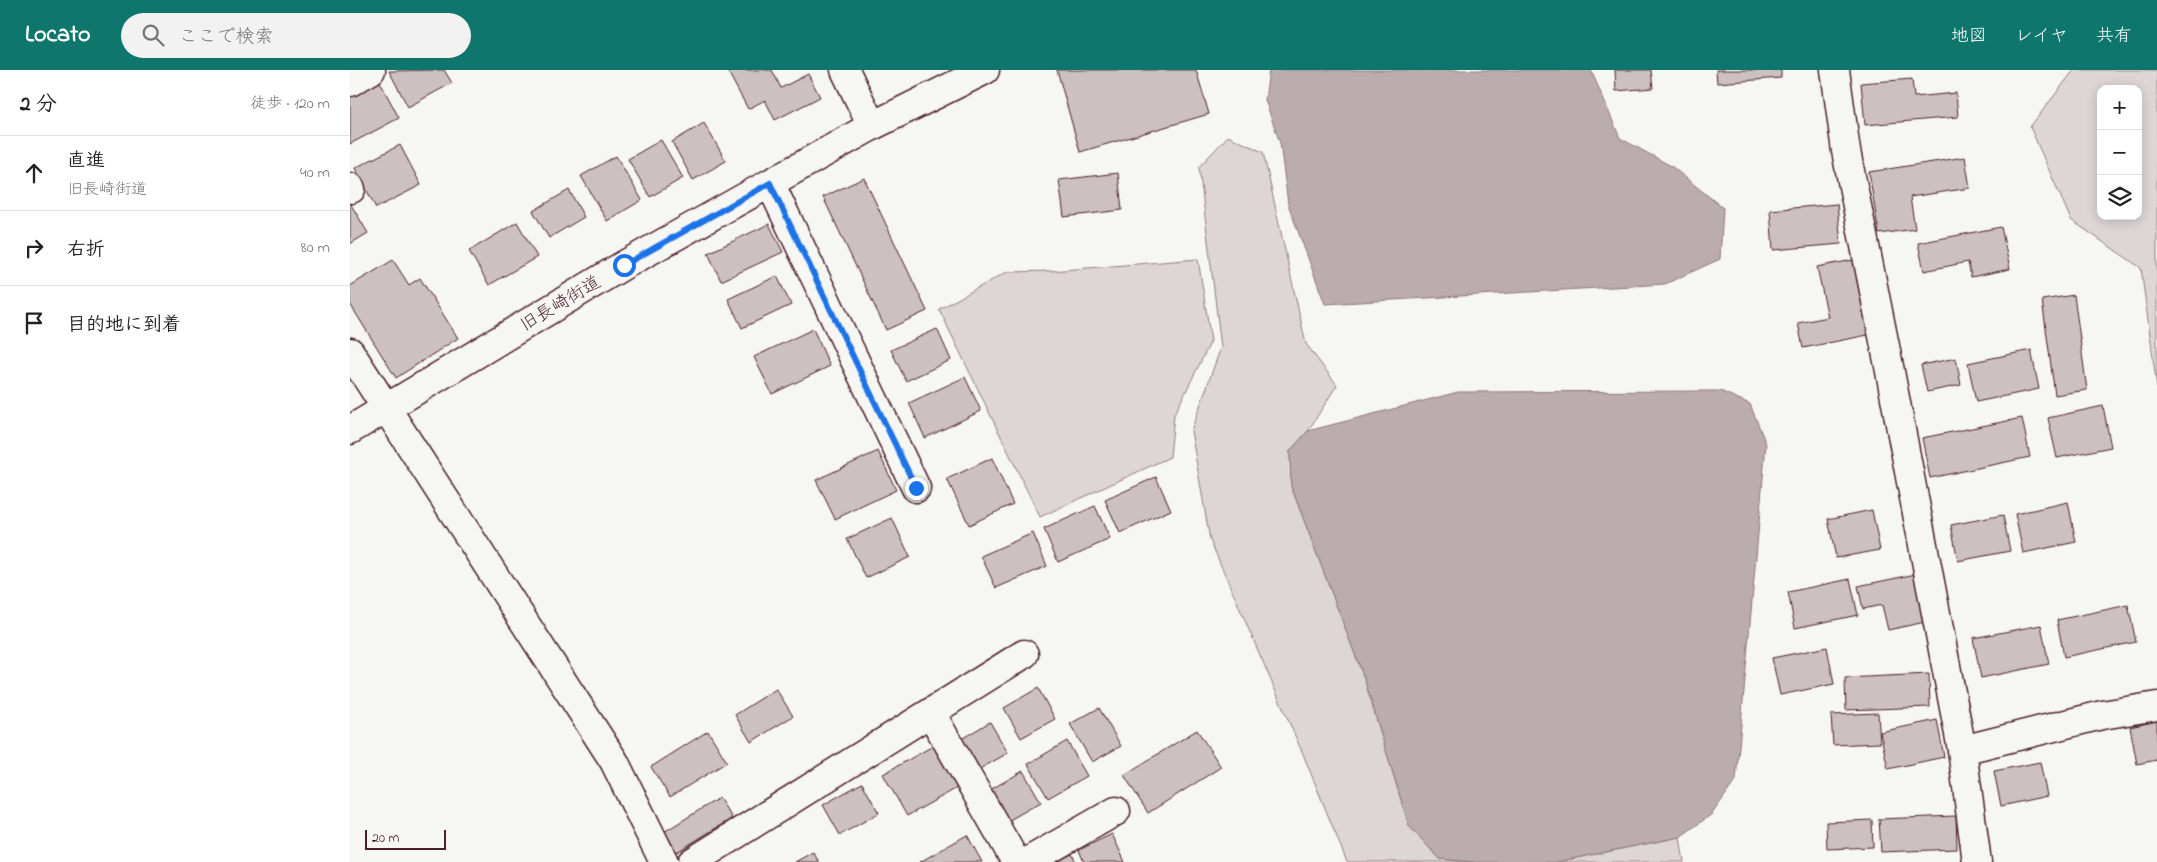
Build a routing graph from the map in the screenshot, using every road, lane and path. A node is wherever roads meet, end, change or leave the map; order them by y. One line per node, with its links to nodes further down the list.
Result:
1 (371, 70): 5 (street)
2 (844, 70): 6 (street)
3 (985, 70): 6 (street, 旧長崎街道)
4 (1835, 70): 15 (street)
5 (350, 82)
6 (872, 126): 7 (street, 旧長崎街道)
7 (770, 183): 9 (street, 旧長崎街道); 11 (street)
8 (350, 352): 9 (street)
9 (385, 408): 10 (street, 旧長崎街道); 17 (street)
10 (350, 430)
11 (916, 488)
12 (1024, 654): 14 (street)
13 (2157, 706): 15 (street)
14 (931, 713): 18 (street); 19 (street)
15 (1962, 750): 21 (street)
16 (1116, 811): 20 (street)
17 (664, 862)
18 (692, 862)
19 (1016, 862)
20 (1027, 862)
21 (1977, 862)

